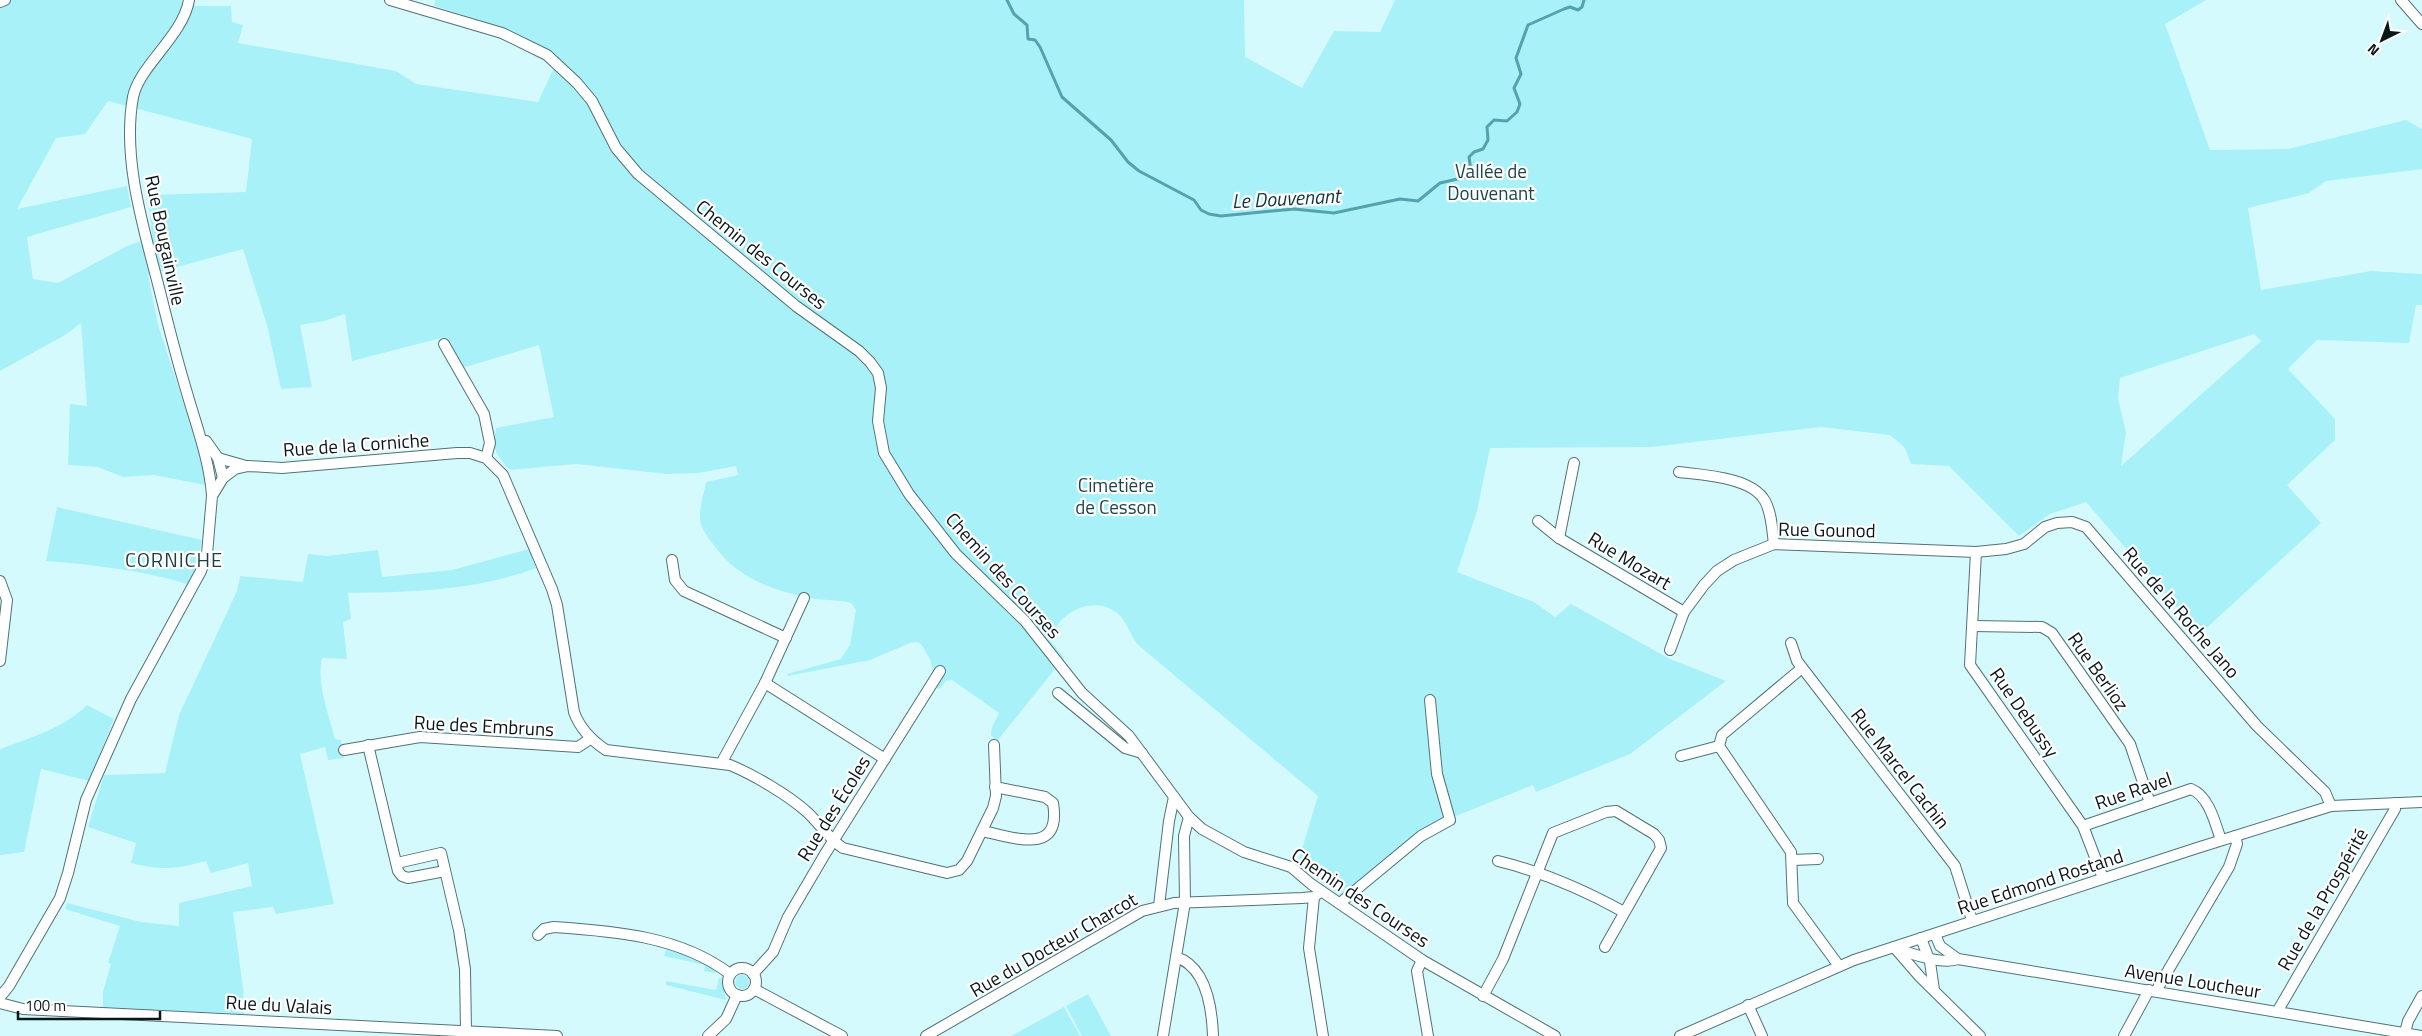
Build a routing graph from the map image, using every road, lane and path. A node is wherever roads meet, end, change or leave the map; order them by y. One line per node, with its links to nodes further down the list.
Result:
1 (5, 0): 5 (street)
2 (189, 0): 8 (street, Rue Bougainville)
3 (390, 0): 40 (street, Chemin des Courses)
4 (2401, 0): 6 (street)
5 (0, 2)
6 (2422, 24)
7 (444, 344): 10 (street)
8 (200, 430): 9 (street); 13 (street, Rue Bougainville)
9 (218, 458): 12 (street); 15 (street)
10 (486, 458): 12 (street, Rue de la Corniche); 35 (street)
11 (1574, 463): 18 (street, Rue Mozart)
12 (248, 466): 15 (street, Rue de la Corniche)
13 (210, 467): 15 (street); 16 (street, Rue Bougainville)
14 (1679, 472): 19 (street)
15 (223, 478): 16 (street)
16 (212, 496): 87 (street)
17 (1538, 521): 18 (street, Rue Mozart)
18 (1559, 538): 24 (street, Rue Mozart)
19 (1774, 544): 20 (street, Rue Gounod); 24 (street, Rue Gounod)
20 (1976, 552): 25 (street, Rue Debussy); 49 (street, Rue de la Roche Jano)
21 (672, 560): 26 (street)
22 (0, 581): 29 (street)
23 (804, 598): 26 (street)
24 (1684, 612): 28 (street, Rue Gounod)
25 (1973, 626): 48 (street, Rue Berlioz); 51 (street, Rue Debussy)
26 (786, 638): 32 (street)
27 (1791, 643): 30 (street, Rue Marcel Cachin)
28 (1670, 650)
29 (0, 661)
30 (1802, 668): 38 (street); 68 (street, Rue Marcel Cachin)
31 (940, 672): 42 (street)
32 (765, 682): 42 (street, Rue des Écoles); 43 (street)
33 (1058, 693): 40 (street)
34 (1430, 700): 65 (street)
35 (590, 739): 36 (street, Rue des Embruns); 43 (street)
36 (368, 745): 39 (street, Rue des Embruns); 59 (street)
37 (994, 745): 44 (street)
38 (1719, 746): 41 (street); 58 (street)
39 (344, 750)
40 (1142, 753): 45 (street, Chemin des Courses)
41 (1681, 756)
42 (885, 759): 55 (street, Rue des Écoles)
43 (722, 764): 55 (street)
44 (995, 787): 52 (street); 52 (street)
45 (1174, 797): 50 (street, Chemin des Courses); 66 (street)
46 (2395, 802): 47 (street, Rue Edmond Rostand); 49 (street, Rue Edmond Rostand); 90 (street, Rue de la Prospérité)
47 (2422, 802)
48 (2150, 803): 51 (street, Rue Ravel); 54 (street, Rue Ravel)
49 (2331, 806): 53 (street, Rue Edmond Rostand)
50 (1189, 817): 63 (street, Chemin des Courses); 64 (street)
51 (2083, 826): 62 (street, Rue Debussy)
52 (982, 832): 55 (street)
53 (2235, 836): 54 (street, Rue Edmond Rostand); 83 (street)
54 (2221, 840): 62 (street, Rue Edmond Rostand)
55 (833, 841): 80 (street, Rue des Écoles)
56 (1818, 858): 58 (street)
57 (1498, 860): 61 (street)
58 (1792, 860): 78 (street)
59 (396, 863): 60 (street); 60 (street)
60 (445, 871): 91 (street)
61 (1537, 872): 67 (street); 67 (street); 85 (street)
62 (2103, 878): 68 (street, Rue Edmond Rostand)
63 (1317, 894): 64 (street, Rue du Docteur Charcot); 65 (street, Chemin des Courses); 100 (street)
64 (1185, 902): 66 (street, Rue du Docteur Charcot); 74 (street)
65 (1340, 904): 77 (street, Chemin des Courses)
66 (1160, 906): 97 (street, Rue du Docteur Charcot)
67 (1624, 912): 72 (street)
68 (1972, 920): 69 (street, Rue Edmond Rostand)
69 (1935, 934): 71 (street, Rue Edmond Rostand); 76 (street)
70 (538, 935): 79 (street)
71 (1921, 938): 73 (street, Rue Edmond Rostand); 75 (street)
72 (1605, 947)
73 (1894, 947): 75 (street, Avenue Loucheur); 78 (street, Rue Edmond Rostand); 82 (street)
74 (1176, 957): 98 (street); 99 (street)
75 (1928, 957): 76 (street, Avenue Loucheur); 82 (street)
76 (1958, 959): 83 (street, Avenue Loucheur)
77 (1422, 960): 85 (street, Chemin des Courses); 101 (street)
78 (1839, 966): 89 (street, Rue Edmond Rostand)
79 (730, 974): 80 (street); 84 (street)
80 (753, 974): 81 (street)
81 (754, 989): 84 (street); 96 (street)
82 (1934, 990): 105 (street)
83 (2153, 991): 90 (street, Avenue Loucheur); 106 (street)
84 (737, 995): 94 (street)
85 (1483, 996): 102 (street, Chemin des Courses)
86 (2422, 996): 93 (street)
87 (0, 997)
88 (0, 1002): 92 (street, Rue du Valais)
89 (1748, 1005): 103 (street, Rue Edmond Rostand); 104 (street)
90 (2277, 1012): 93 (street, Avenue Loucheur)
91 (466, 1031): 92 (street, Rue du Valais); 95 (street, Rue du Valais)
92 (420, 1032)
93 (2405, 1033): 107 (street, Avenue Loucheur)
94 (711, 1035)
95 (557, 1036)
96 (842, 1036)
97 (926, 1036)
98 (1163, 1036)
99 (1212, 1036)
100 (1323, 1036)
101 (1428, 1036)
102 (1555, 1036)
103 (1680, 1036)
104 (1762, 1036)
105 (1980, 1036)
106 (2124, 1036)
107 (2422, 1036)

